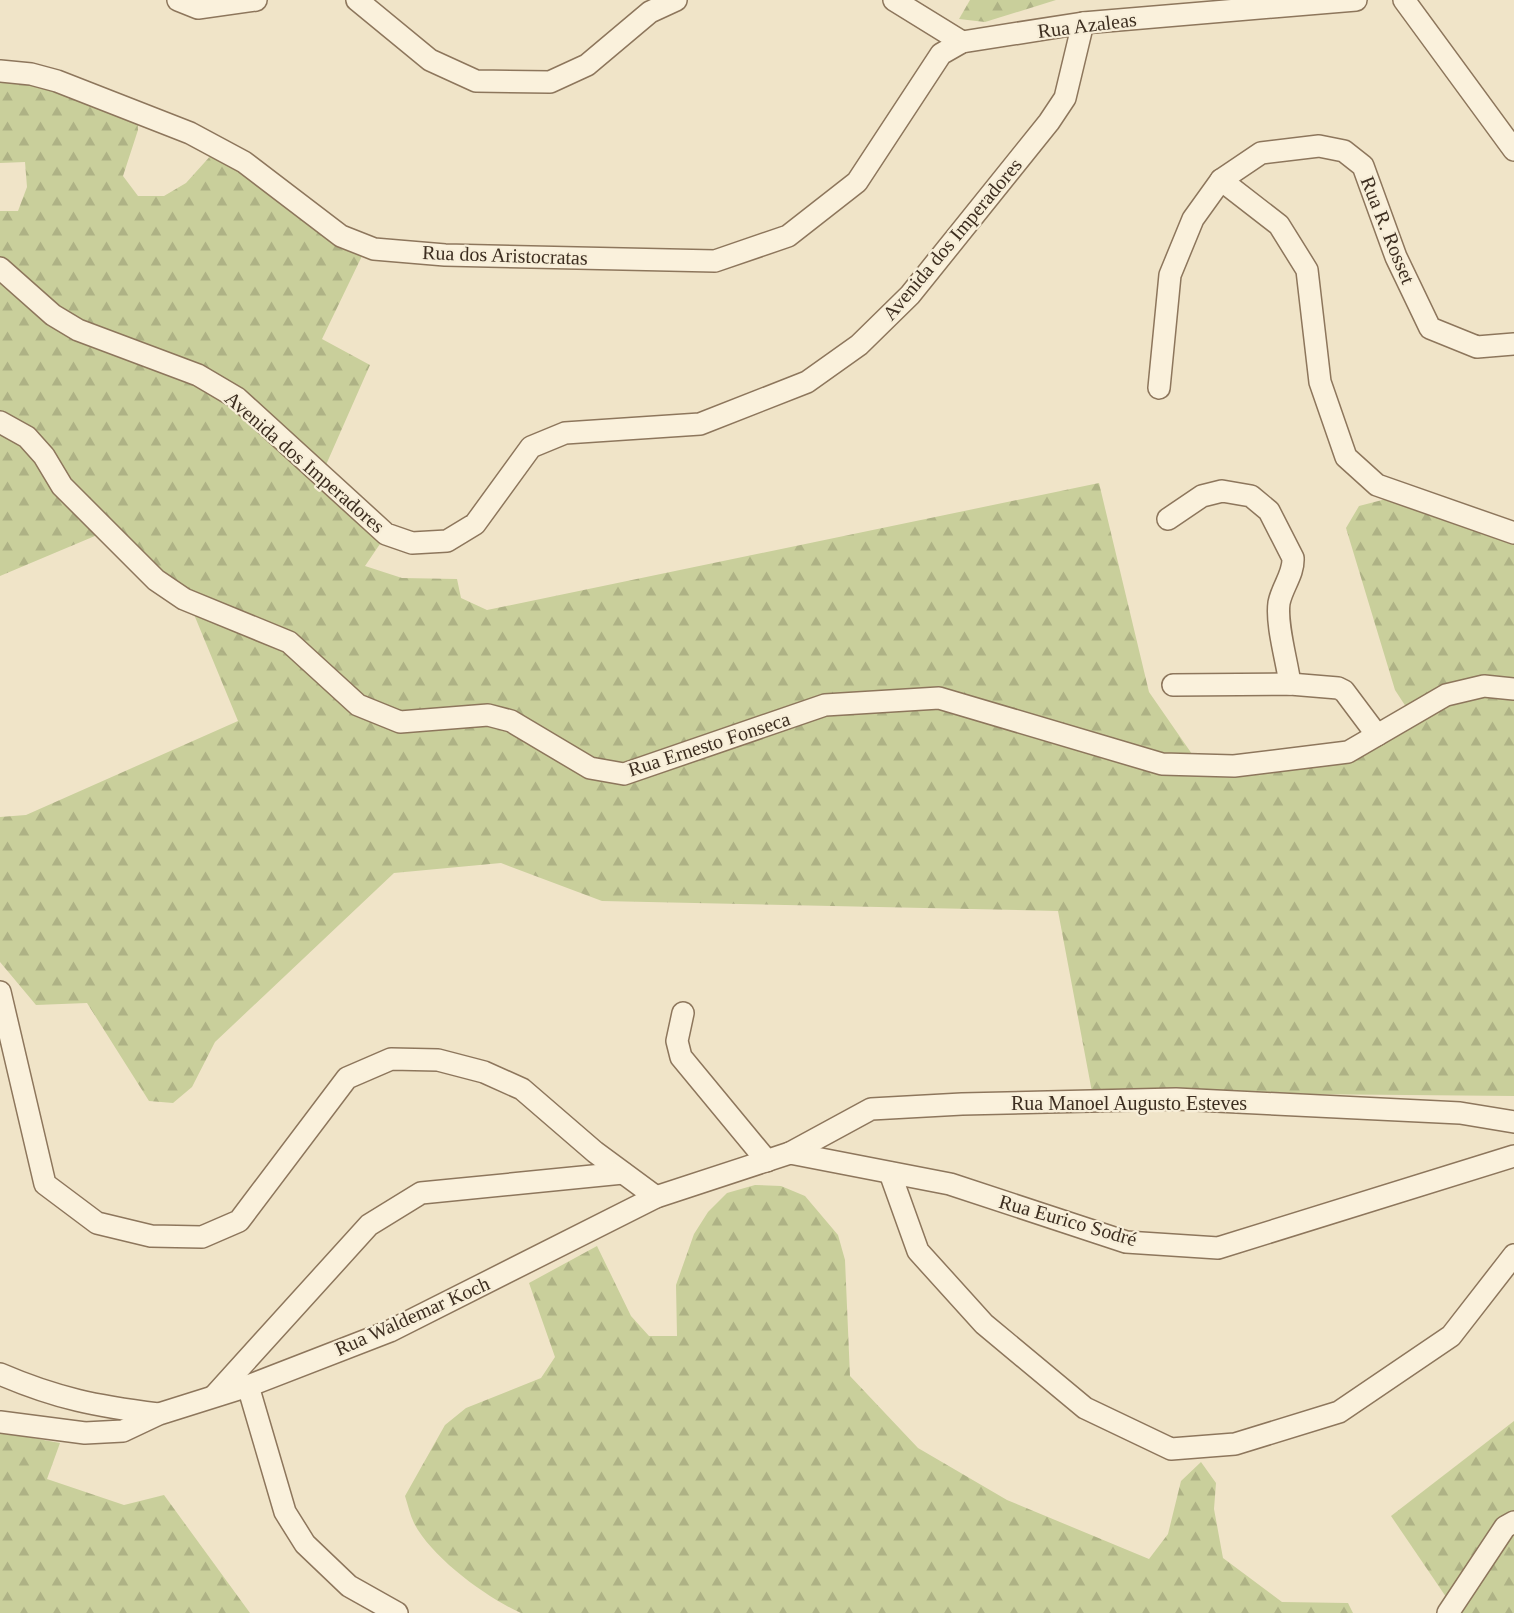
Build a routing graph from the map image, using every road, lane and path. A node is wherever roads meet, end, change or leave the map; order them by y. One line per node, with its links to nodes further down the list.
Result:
1 (178, 0): 2 (street)
2 (256, 0)
3 (357, 0): 4 (street)
4 (676, 0)
5 (894, 0): 9 (street)
6 (1356, 0): 8 (street, Rua Azaleas)
7 (1404, 0): 11 (street)
8 (1083, 23): 9 (street, Rua Azaleas); 13 (street, Avenida dos Imperadores)
9 (962, 42): 10 (street, Rua dos Aristocratas)
10 (0, 71)
11 (1514, 150)
12 (1221, 180): 14 (street, Rua R. Rosset); 15 (street, Rua R. Rosset); 18 (street)
13 (0, 268)
14 (1514, 344)
15 (1159, 388)
16 (0, 422): 22 (street, Rua Ernesto Fonseca)
17 (1168, 519): 19 (street)
18 (1514, 533)
19 (1290, 684): 20 (street); 22 (street)
20 (1173, 685)
21 (1514, 689): 22 (street, Rua Ernesto Fonseca)
22 (1377, 735)
23 (0, 992): 29 (street)
24 (683, 1013): 28 (street)
25 (1514, 1122): 26 (street, Rua Manoel Augusto Esteves)
26 (790, 1153): 28 (street, Rua Eurico Sodré); 30 (street, Rua Eurico Sodré)
27 (1514, 1156): 30 (street, Rua Eurico Sodré)
28 (766, 1161): 31 (street, Rua Eurico Sodré)
29 (623, 1173): 31 (street); 35 (street)
30 (890, 1173): 32 (street)
31 (656, 1197): 34 (street, Rua Waldemar Koch)
32 (1514, 1255)
33 (0, 1374): 36 (street)
34 (248, 1386): 35 (street, Rua Waldemar Koch); 39 (street)
35 (215, 1395): 36 (street, Rua Waldemar Koch)
36 (159, 1414): 37 (street, Rua Waldemar Koch)
37 (0, 1422)
38 (1514, 1522): 40 (street)
39 (398, 1613)
40 (1448, 1613)

